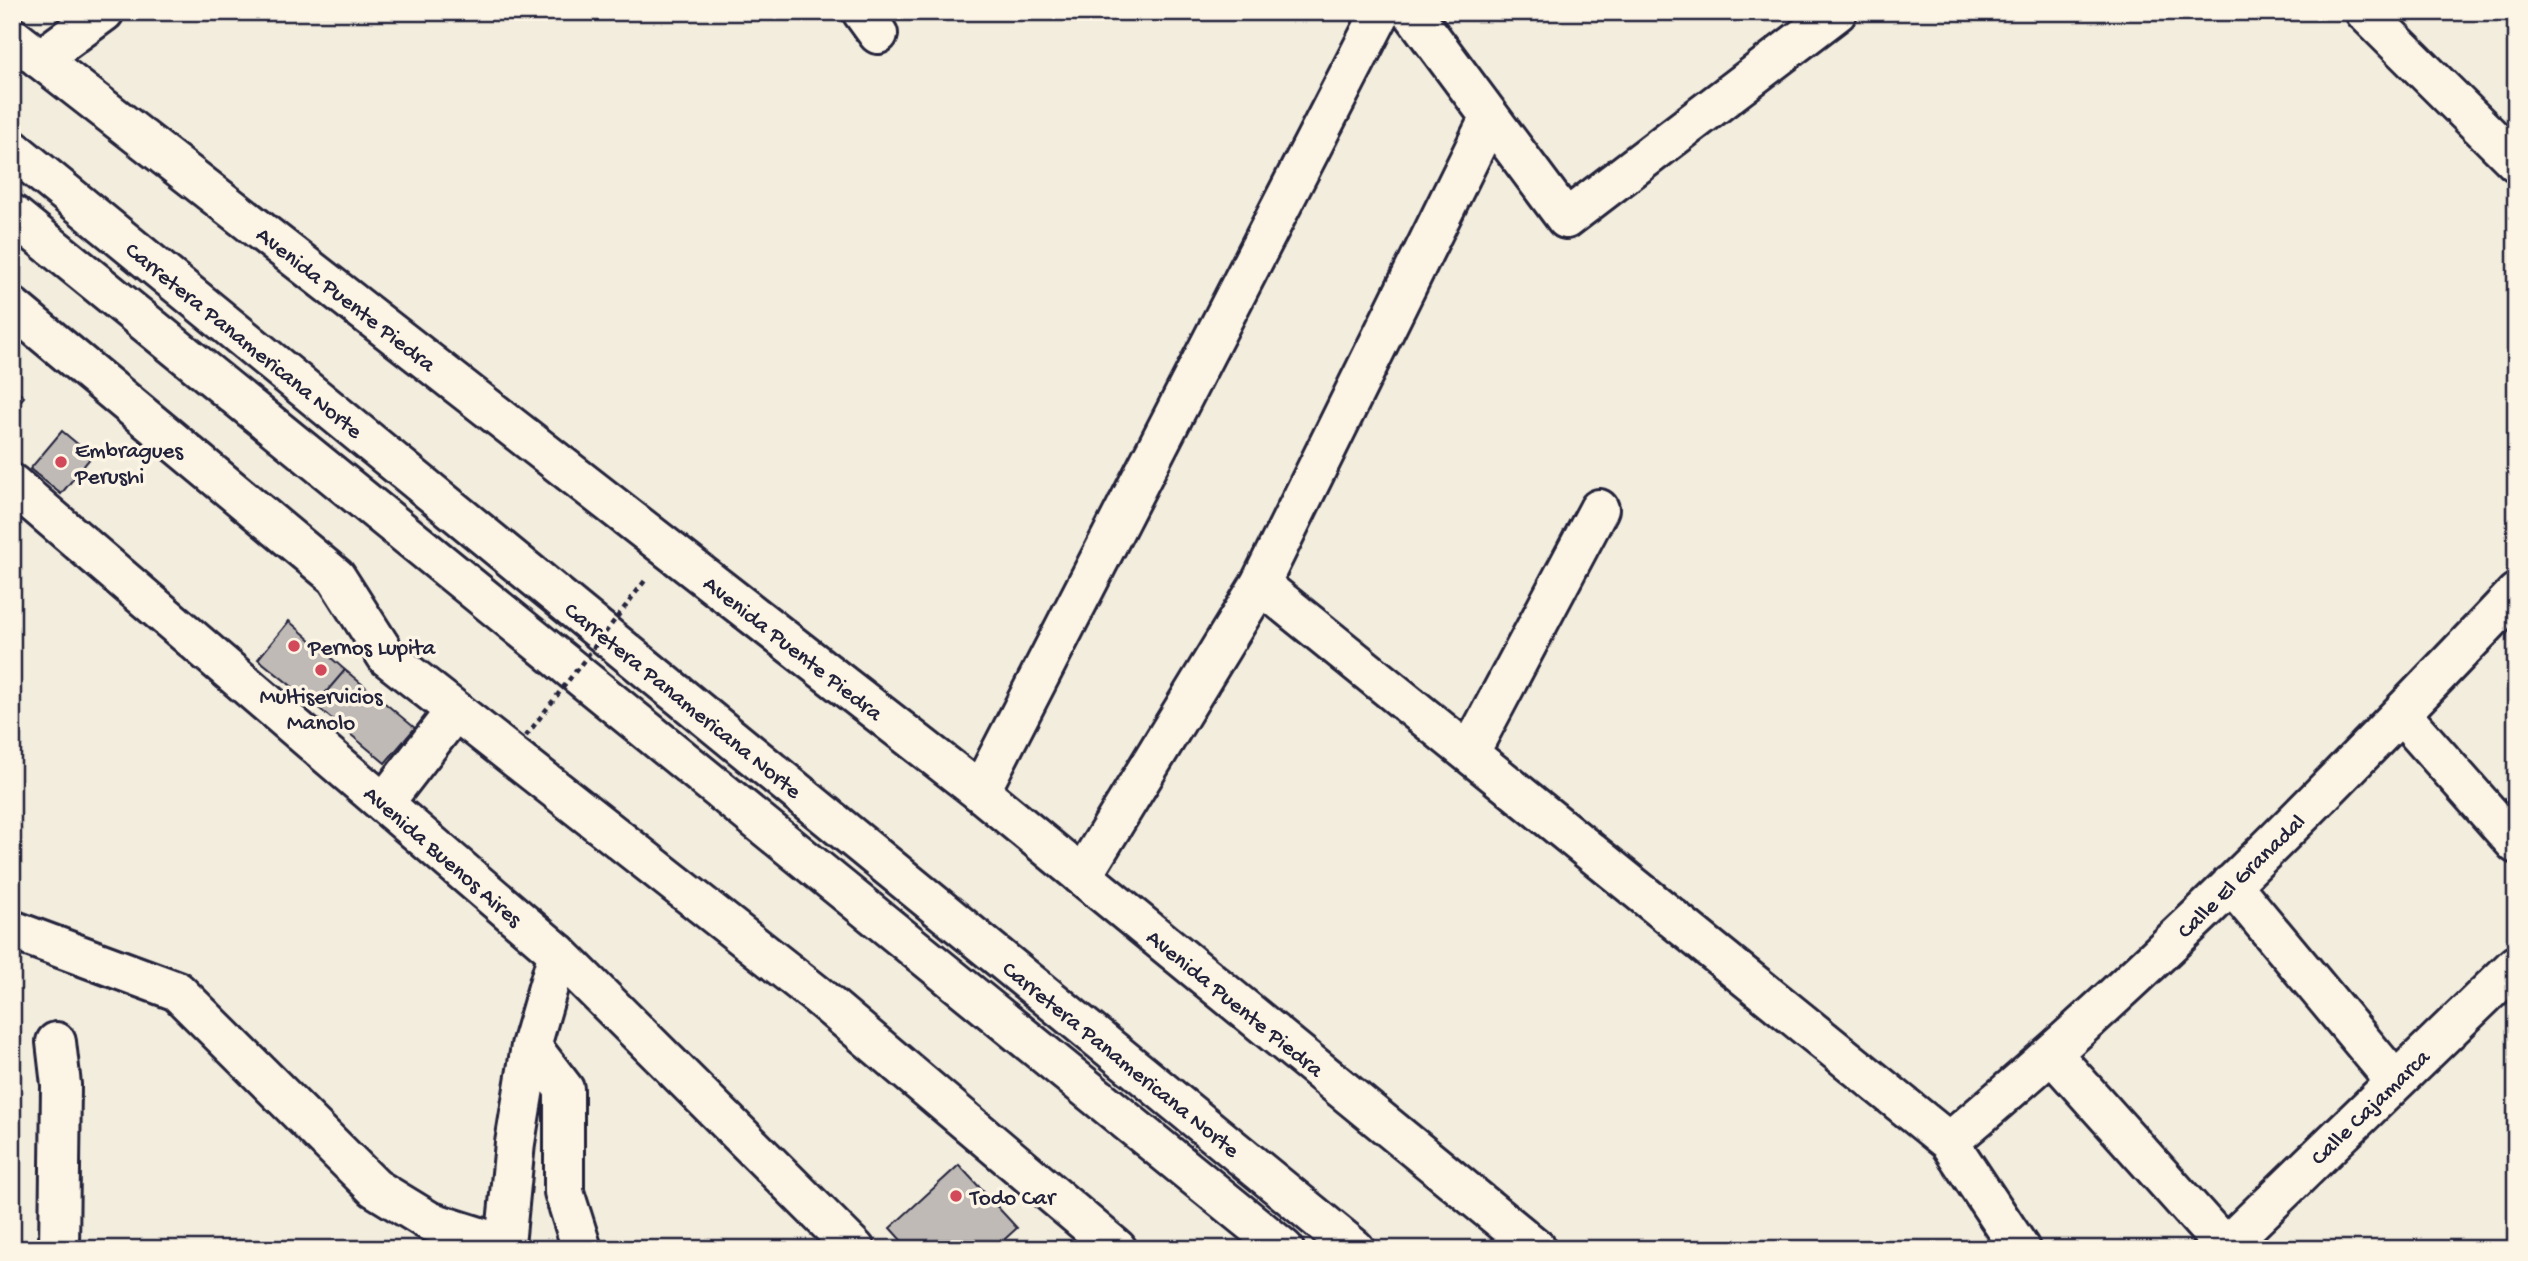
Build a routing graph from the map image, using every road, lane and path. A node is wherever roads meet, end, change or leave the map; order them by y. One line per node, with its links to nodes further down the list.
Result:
1 (104, 12): 6 (main road)
2 (1381, 12): 21 (main road)
3 (1412, 12): 7 (main road)
4 (1838, 12): 7 (main road)
5 (2365, 12): 9 (main road)
6 (26, 48): 21 (main road, Avenida Puente Piedra)
7 (1490, 117): 15 (main road)
8 (12, 149): 41 (main road, Carretera Panamericana Norte)
9 (2516, 162)
10 (12, 214): 40 (main road, Carretera Panamericana Norte)
11 (12, 307): 17 (main road)
12 (12, 484): 22 (main road, Avenida Buenos Aires)
13 (1599, 509): 20 (main road)
14 (648, 578): 19 (path, bridge)
15 (1260, 584): 20 (main road); 24 (main road)
16 (2516, 593): 18 (main road, Calle El Granadal)
17 (455, 711): 22 (main road); 39 (main road)
18 (2401, 714): 23 (main road); 25 (main road, Calle El Granadal)
19 (526, 736)
20 (1471, 752): 33 (main road)
21 (980, 792): 24 (main road, Avenida Puente Piedra)
22 (384, 803): 27 (main road, Avenida Buenos Aires)
23 (2516, 844)
24 (1082, 876): 42 (main road, Avenida Puente Piedra)
25 (2231, 884): 31 (main road, Calle El Granadal); 32 (main road)
26 (12, 930): 34 (main road)
27 (558, 953): 30 (main road); 38 (main road, Avenida Buenos Aires)
28 (2516, 964): 32 (main road, Calle Cajamarca)
29 (56, 1042): 36 (main road)
30 (531, 1046): 34 (main road); 37 (main road)
31 (2053, 1055): 33 (main road, Calle El Granadal); 35 (main road)
32 (2395, 1082): 35 (main road, Calle Cajamarca)
33 (1950, 1142): 43 (main road)
34 (494, 1247)
35 (2224, 1248)
36 (59, 1249)
37 (583, 1249)
38 (855, 1249)
39 (1117, 1249)
40 (1284, 1249)
41 (1355, 1249)
42 (1537, 1249)
43 (2020, 1249)

